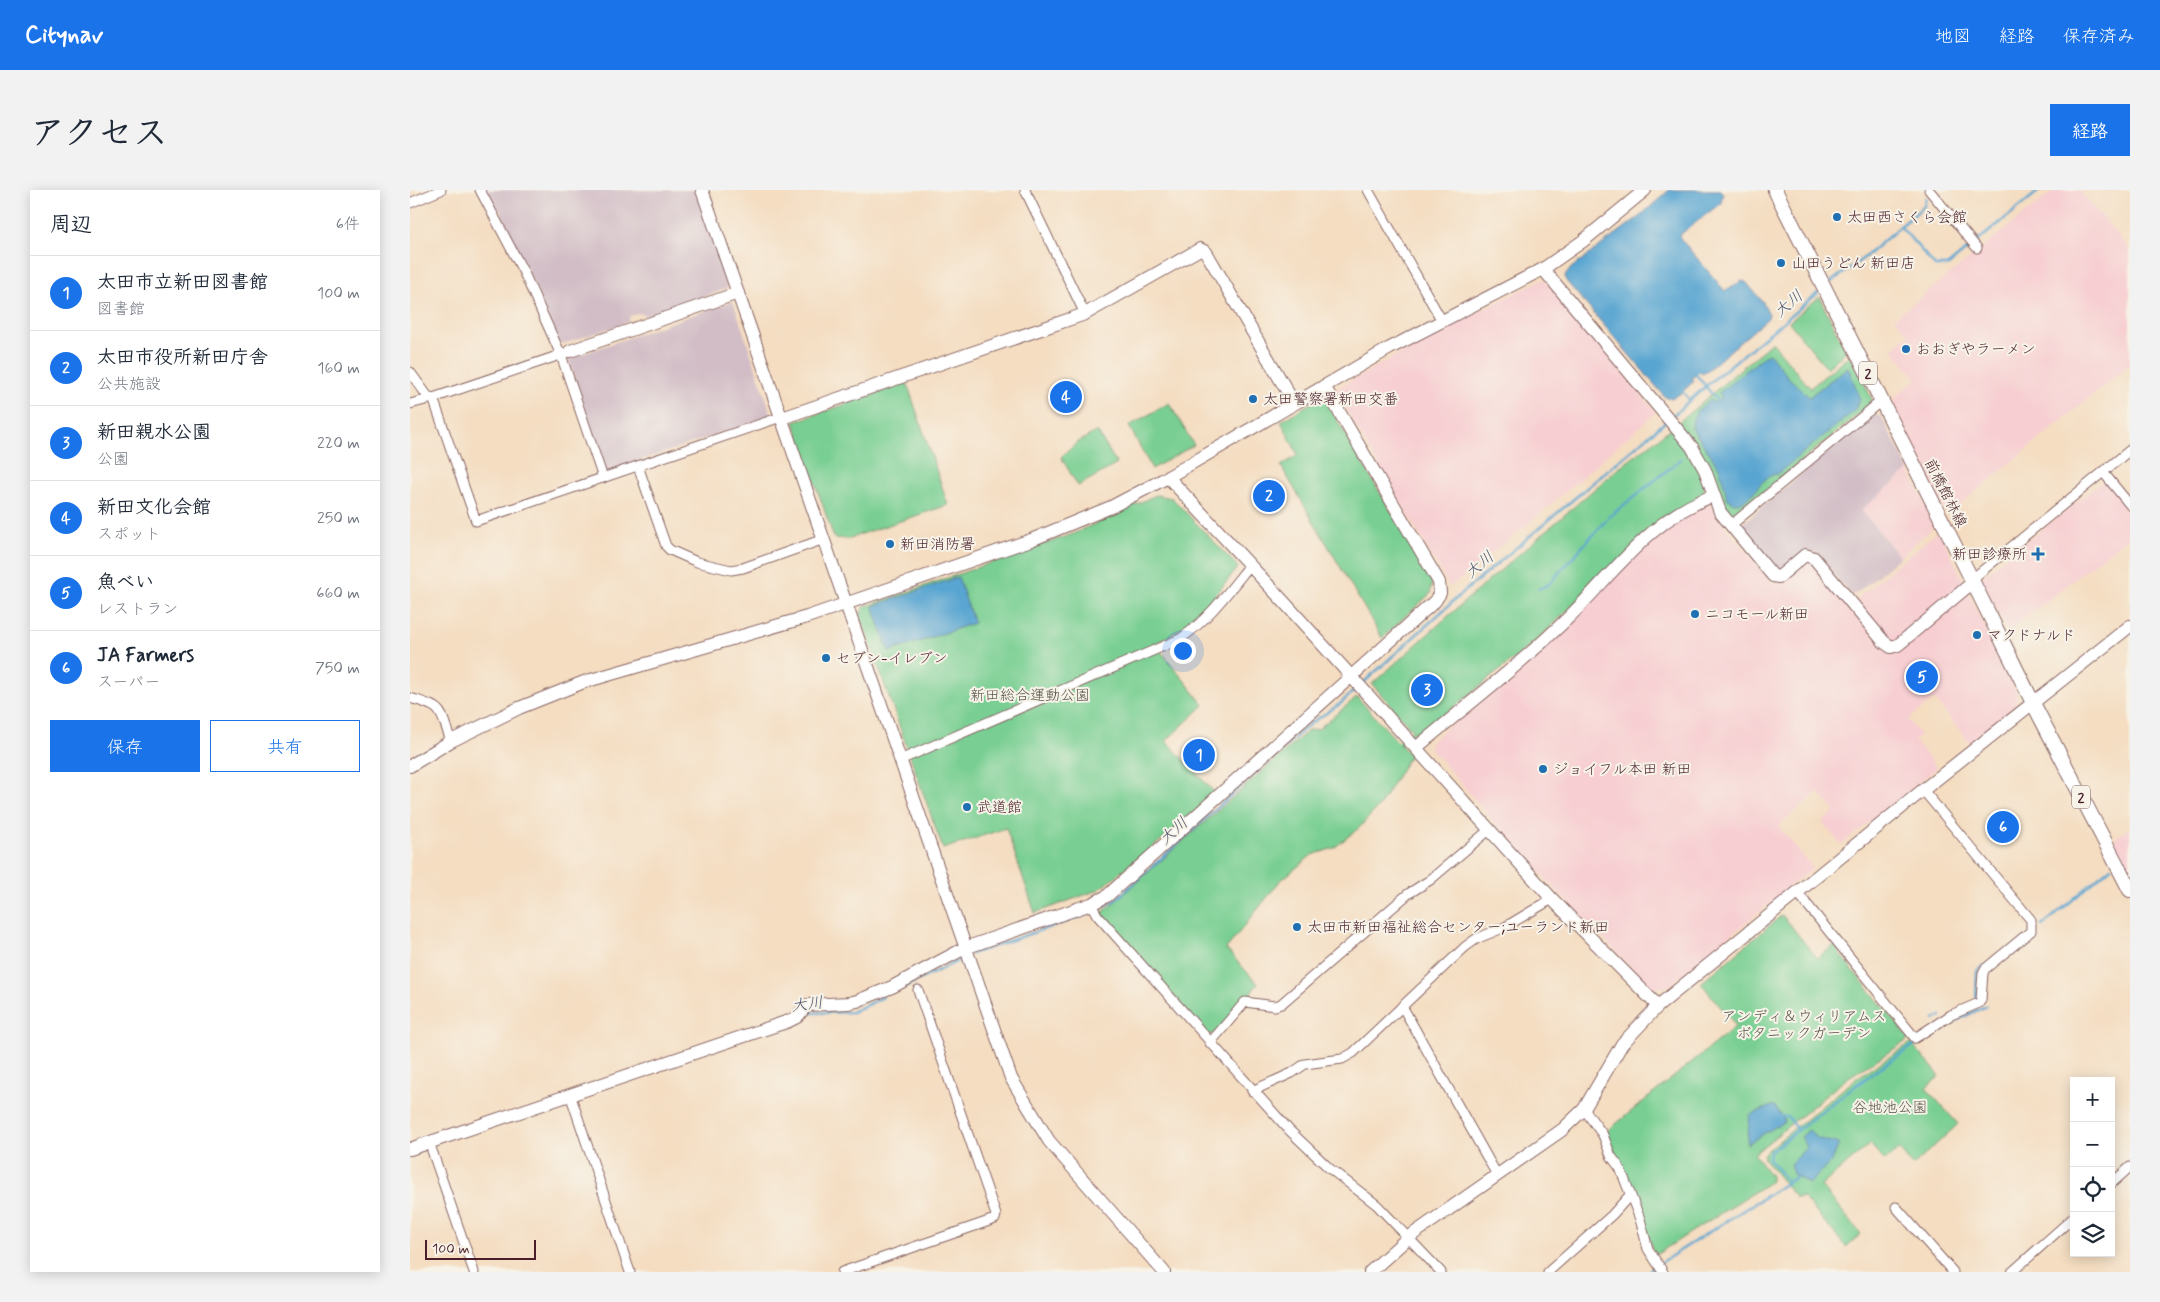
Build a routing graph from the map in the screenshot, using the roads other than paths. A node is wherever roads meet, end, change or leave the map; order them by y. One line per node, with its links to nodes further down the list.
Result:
1 (442, 190): 9 (street)
2 (480, 190): 15 (street)
3 (702, 190): 12 (street)
4 (1025, 190): 13 (street)
5 (1368, 190): 14 (street)
6 (1645, 190): 11 (street)
7 (1775, 190): 19 (main road, 前橋館林線 / 2)
8 (1929, 190): 10 (street)
9 (410, 203)
10 (1977, 248)
11 (1542, 269): 14 (street); 28 (street)
12 (738, 293): 15 (street); 22 (street)
13 (1085, 314): 20 (street); 22 (street)
14 (1442, 321): 17 (street)
15 (566, 353): 18 (street); 27 (street)
16 (410, 372): 18 (street)
17 (1324, 386): 20 (street); 36 (street)
18 (431, 398): 21 (street); 27 (street)
19 (1882, 400): 30 (street); 33 (main road, 前橋館林線 / 2)
20 (1294, 403): 26 (street)
21 (410, 404)
22 (781, 418): 24 (street); 31 (street)
23 (2130, 450): 25 (street)
24 (638, 466): 27 (street); 31 (street)
25 (2103, 472): 29 (street); 33 (street)
26 (1168, 477): 32 (street); 34 (street)
27 (603, 478)
28 (1713, 496): 30 (street); 40 (street)
29 (2130, 505)
30 (1730, 526): 33 (street)
31 (824, 539): 34 (street)
32 (1250, 565): 36 (street); 41 (street)
33 (1973, 582): 38 (main road, 前橋館林線 / 2)
34 (845, 603): 39 (street); 41 (street)
35 (2130, 626): 38 (street)
36 (1354, 679): 40 (street); 48 (street)
37 (410, 698): 39 (street)
38 (2033, 703): 43 (street); 45 (main road, 前橋館林線 / 2)
39 (451, 741): 42 (street)
40 (1416, 748): 44 (street)
41 (900, 760): 49 (street)
42 (410, 766)
43 (1923, 790): 46 (street); 46 (street)
44 (1489, 830): 47 (street); 53 (street)
45 (2130, 890)
46 (1797, 892): 52 (street)
47 (1552, 899): 51 (street); 52 (street)
48 (1092, 904): 49 (street); 53 (street)
49 (967, 954): 55 (street); 69 (street)
50 (918, 990): 68 (street)
51 (1402, 1006): 54 (street); 60 (street)
52 (1658, 1006): 56 (street)
53 (1210, 1043): 54 (street)
54 (1252, 1091): 65 (street)
55 (570, 1094): 57 (street); 67 (street)
56 (1584, 1110): 60 (street); 62 (street)
57 (429, 1142): 58 (street); 66 (street)
58 (410, 1149)
59 (2130, 1167): 61 (street)
60 (1497, 1174): 65 (street)
61 (2115, 1180)
62 (1630, 1195): 72 (street); 73 (street)
63 (1896, 1207): 74 (street)
64 (2070, 1221): 75 (street)
65 (1409, 1237): 70 (street); 71 (street)
66 (474, 1272)
67 (630, 1272)
68 (842, 1272)
69 (1164, 1272)
70 (1370, 1272)
71 (1440, 1272)
72 (1548, 1272)
73 (1664, 1272)
74 (1953, 1272)
75 (2012, 1272)

